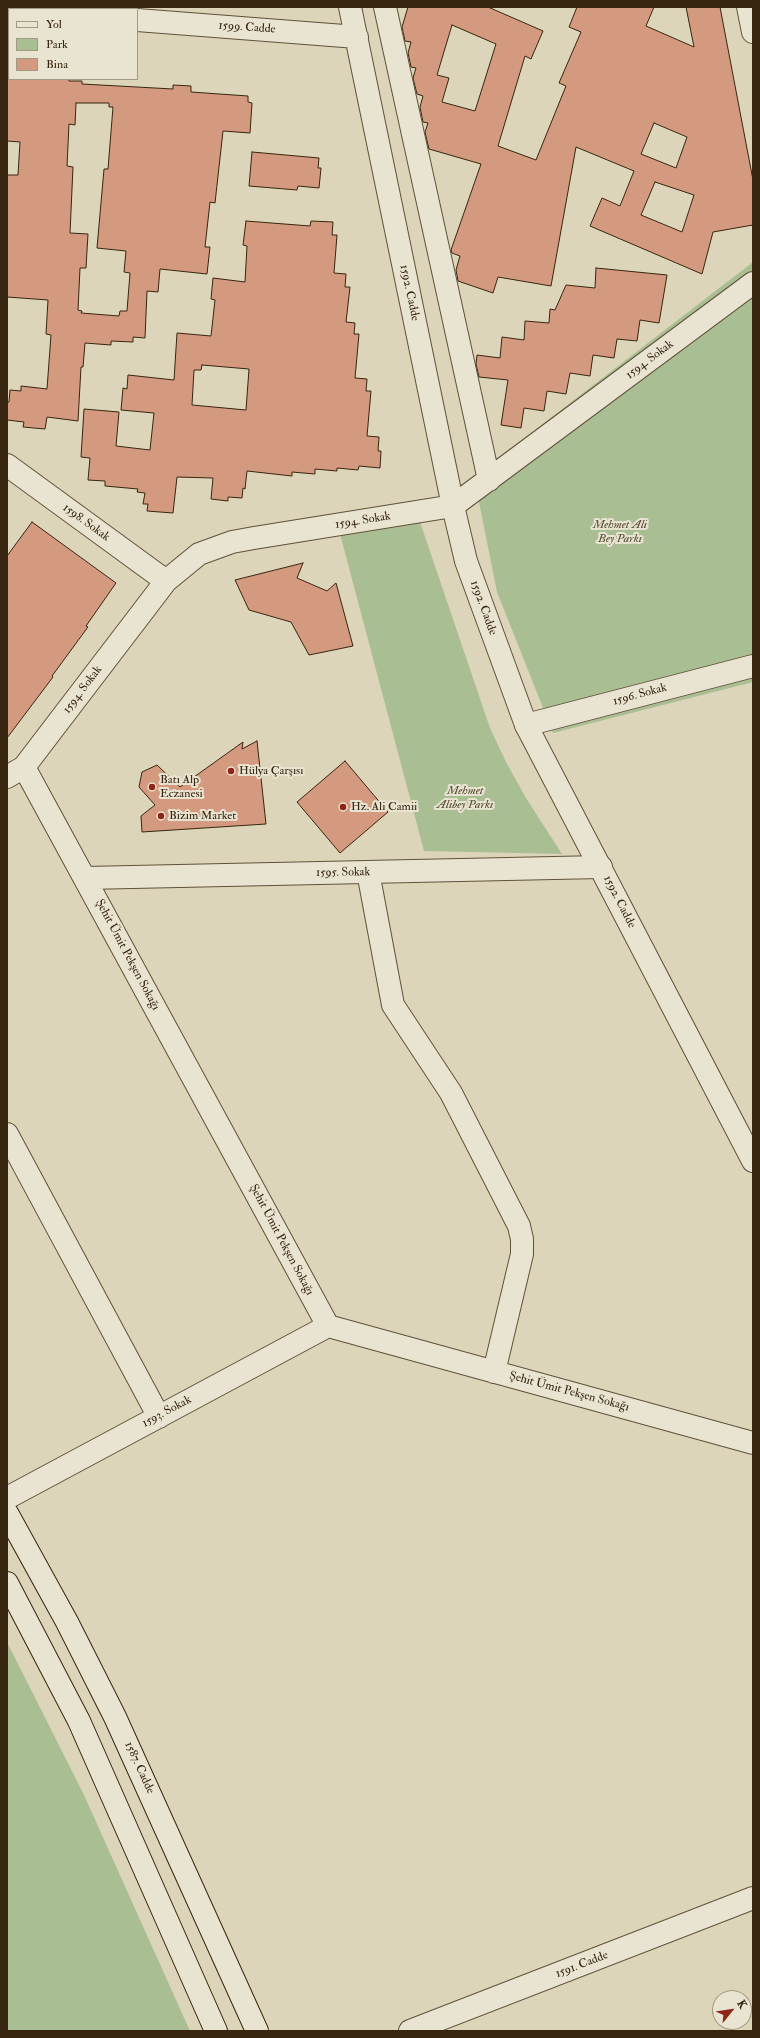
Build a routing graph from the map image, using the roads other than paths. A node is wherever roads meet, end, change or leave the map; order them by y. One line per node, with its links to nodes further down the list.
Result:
1 (350, 7): 6 (street, 1592. Cadde)
2 (385, 7): 9 (street)
3 (748, 7): 5 (street)
4 (138, 20): 6 (street, 1599. Cadde)
5 (753, 32)
6 (356, 37): 10 (street, 1592. Cadde)
7 (753, 283): 9 (street, 1594. Sokak)
8 (7, 465): 11 (street, 1598. Sokak)
9 (489, 480): 10 (street, 1594. Sokak)
10 (453, 506): 11 (street, 1594. Sokak); 13 (street, 1592. Cadde)
11 (166, 580): 14 (street, 1594. Sokak)
12 (753, 666): 13 (street, 1596. Sokak)
13 (526, 725): 15 (street, 1592. Cadde)
14 (16, 772): 17 (street, Şehit Ümit Pekşen Sokağı)
15 (601, 867): 16 (street, 1595. Sokak); 19 (street, 1592. Cadde)
16 (368, 872): 17 (street, 1595. Sokak); 21 (street)
17 (85, 878): 20 (street, Şehit Ümit Pekşen Sokağı)
18 (7, 1134): 22 (street)
19 (753, 1161)
20 (328, 1326): 21 (street, Şehit Ümit Pekşen Sokağı); 22 (street, 1593. Sokak)
21 (494, 1372): 23 (street, Şehit Ümit Pekşen Sokağı)
22 (159, 1417): 24 (street, 1593. Sokak)
23 (753, 1442)
24 (7, 1498)
25 (7, 1513): 29 (street, 1587. Cadde)
26 (7, 1583): 28 (street)
27 (753, 1898): 30 (street, 1591. Cadde)
28 (216, 2031)
29 (257, 2031)
30 (410, 2031)

